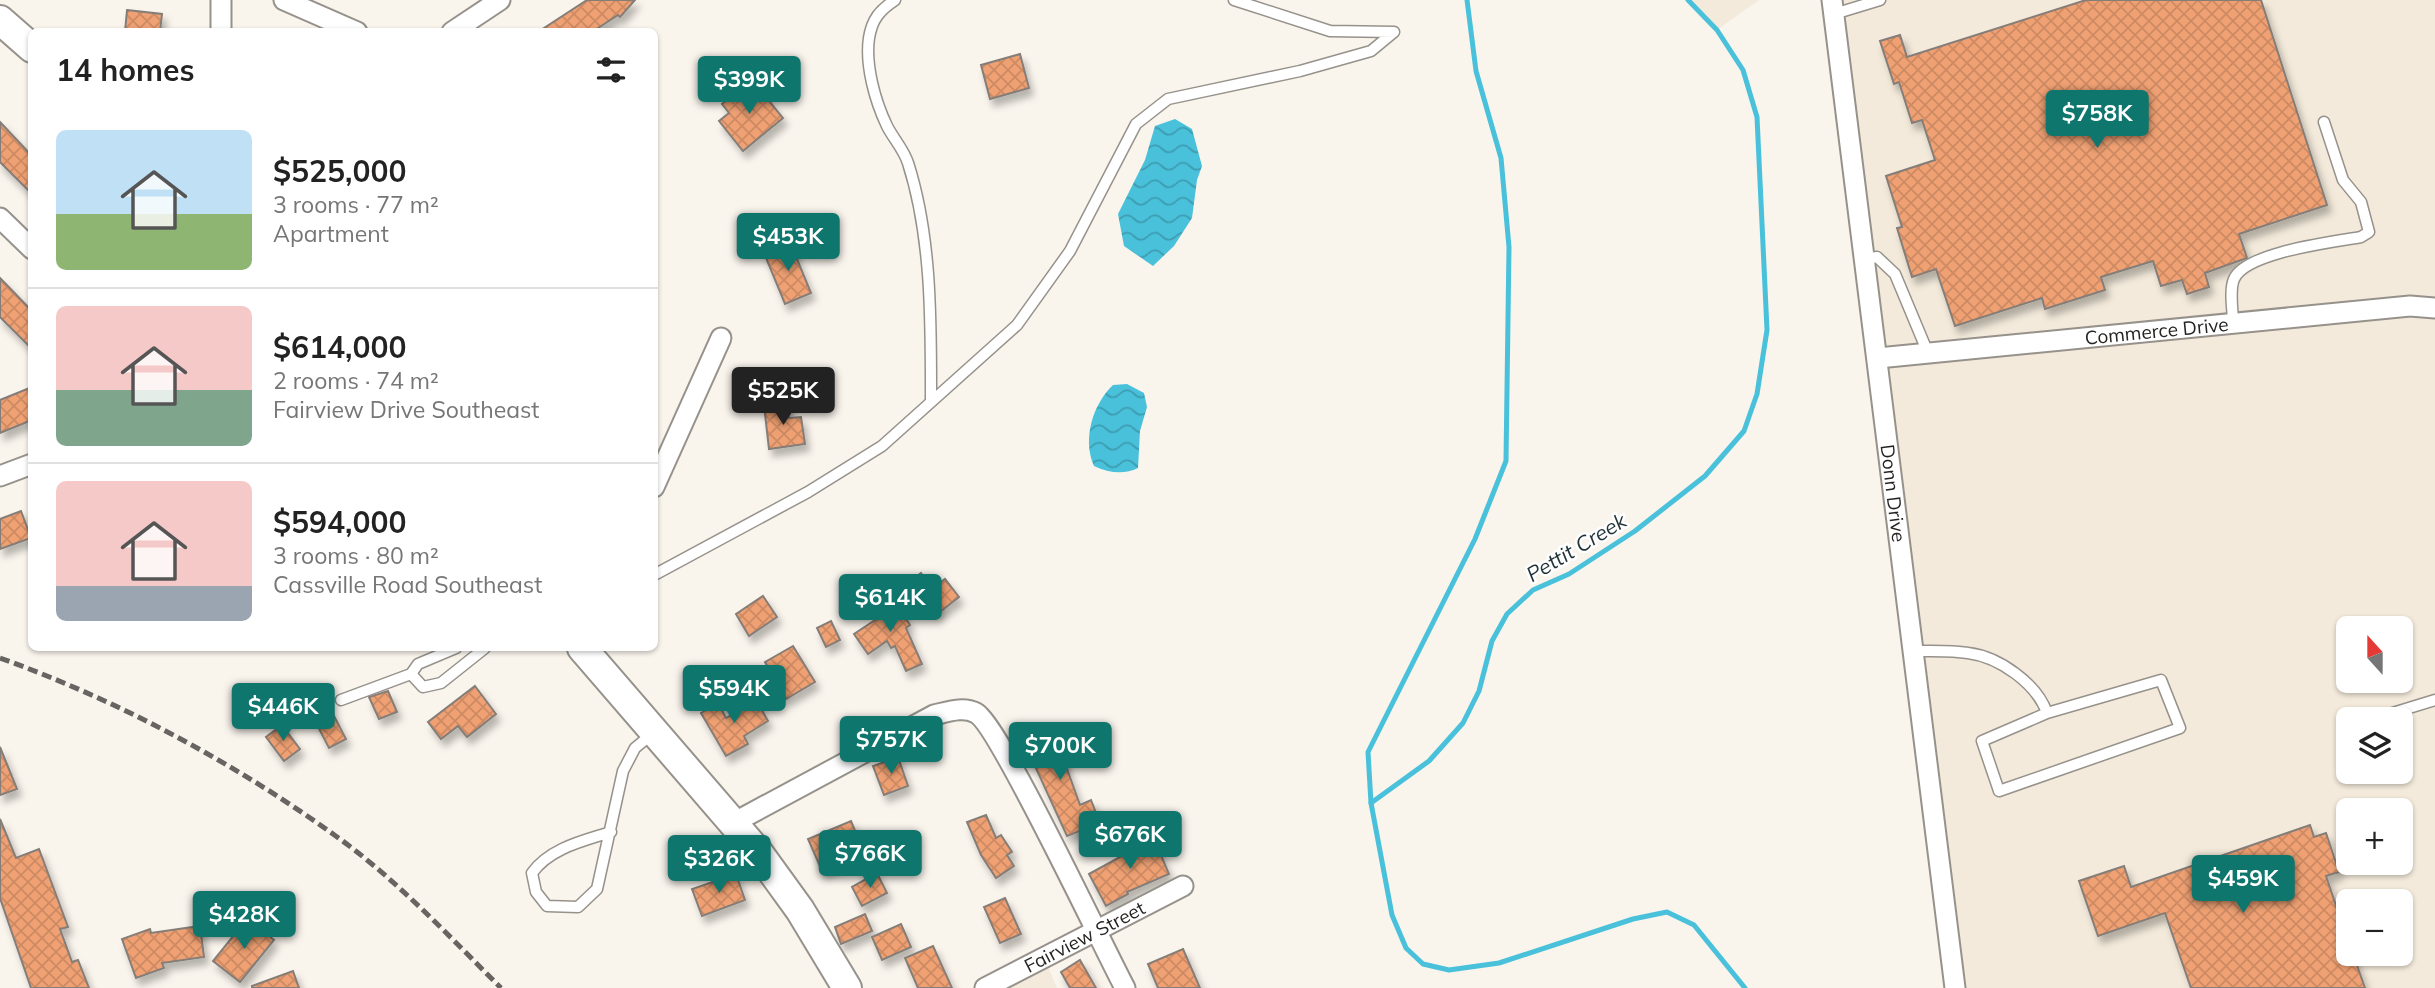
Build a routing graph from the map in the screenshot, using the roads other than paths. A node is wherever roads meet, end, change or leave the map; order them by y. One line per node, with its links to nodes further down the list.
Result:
1 (221, 0): 9 (street)
2 (284, 0): 10 (street)
3 (500, 0): 11 (street)
4 (895, 0): 22 (lane)
5 (1234, 0): 22 (lane)
6 (1880, 0): 7 (lane)
7 (1833, 7): 16 (street, Donn Drive)
8 (0, 20): 12 (main road)
9 (220, 28)
10 (348, 28)
11 (458, 28)
12 (28, 44)
13 (2324, 122): 18 (lane)
14 (0, 218): 15 (street)
15 (28, 245)
16 (1865, 259): 20 (lane); 21 (street, Donn Drive)
17 (2435, 308): 18 (street, Commerce Drive)
18 (2233, 323): 20 (street, Commerce Drive)
19 (721, 338): 25 (street)
20 (1928, 353): 21 (street, Commerce Drive)
21 (1878, 358): 30 (street, Donn Drive)
22 (932, 401): 26 (lane)
23 (28, 466): 24 (street)
24 (0, 476)
25 (658, 478)
26 (658, 573)
27 (449, 651): 31 (lane)
28 (481, 651): 31 (lane)
29 (588, 651): 36 (main road)
30 (1914, 651): 35 (lane); 44 (street, Donn Drive)
31 (411, 674): 32 (lane)
32 (341, 700)
33 (2435, 700): 34 (lane)
34 (2412, 707)
35 (2047, 713): 35 (lane)
36 (655, 731): 37 (main road); 38 (lane)
37 (735, 822): 40 (street); 41 (main road)
38 (611, 832): 38 (lane)
39 (1183, 886): 40 (street, Fairview Street)
40 (1096, 932): 42 (street, Fairview Street); 43 (street)
41 (847, 988)
42 (985, 988)
43 (1125, 988)
44 (1955, 988)

